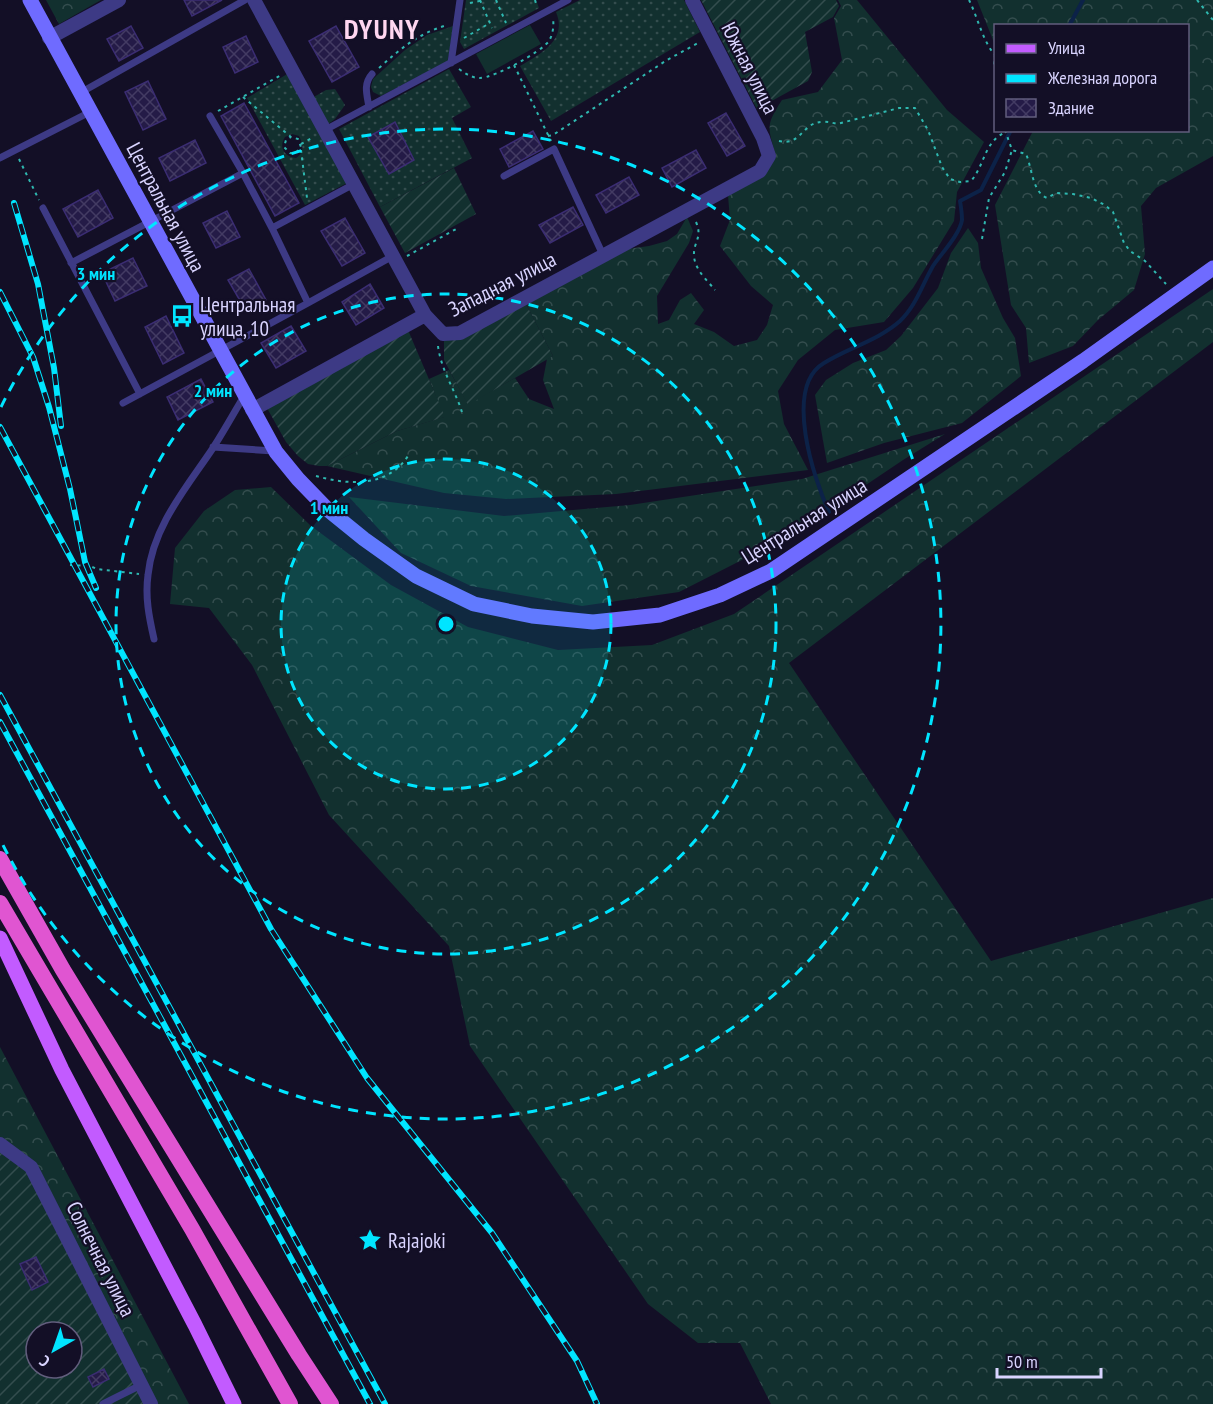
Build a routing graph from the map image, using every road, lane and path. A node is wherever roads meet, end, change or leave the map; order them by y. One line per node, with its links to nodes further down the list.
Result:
1 (30, 0): 21 (main road, Центральная улица)
2 (119, 0): 21 (street)
3 (245, 0): 28 (lane)
4 (254, 0): 26 (street)
5 (460, 0): 16 (lane)
6 (474, 0): 7 (path); 13 (path)
7 (482, 0): 17 (path)
8 (496, 0): 19 (path)
9 (568, 0): 14 (lane)
10 (692, 0): 20 (street, Южная улица)
11 (969, 0): 23 (path)
12 (1197, 0): 15 (path)
13 (469, 10)
14 (549, 10): 19 (lane); 25 (path)
15 (1213, 20)
16 (458, 21): 24 (lane); 27 (path)
17 (490, 23): 18 (path); 22 (path)
18 (466, 29)
19 (510, 31): 22 (lane)
20 (710, 36): 36 (path); 42 (street, Южная улица)
21 (49, 38): 28 (main road, Центральная улица)
22 (498, 38): 24 (lane)
23 (994, 54)
24 (451, 63): 25 (path); 30 (lane)
25 (514, 64): 36 (path)
26 (292, 69): 29 (path); 33 (street)
27 (372, 74): 30 (lane)
28 (80, 93): 31 (main road, Центральная улица)
29 (243, 97): 32 (path); 37 (path)
30 (369, 107): 33 (lane)
31 (90, 112): 40 (lane); 50 (main road, Центральная улица)
32 (210, 116): 44 (lane)
33 (325, 130): 46 (street)
34 (1005, 132): 42 (path)
35 (1006, 132): 41 (path)
36 (548, 136): 39 (path)
37 (291, 137): 38 (path); 38 (path)
38 (301, 147): 47 (path)
39 (554, 149): 45 (lane); 54 (lane)
40 (15, 150): 43 (lane); 48 (path)
41 (1012, 150): 53 (path); 59 (path)
42 (768, 154): 49 (street, Западная улица)
43 (0, 158)
44 (243, 173): 50 (lane); 51 (lane)
45 (504, 176)
46 (354, 184): 47 (lane); 55 (street)
47 (311, 207): 51 (lane)
48 (43, 208): 56 (lane)
49 (688, 210): 54 (street, Западная улица); 58 (path)
50 (151, 223): 56 (lane); 63 (main road, Центральная улица)
51 (272, 228): 60 (lane)
52 (458, 228): 55 (path)
53 (982, 239)
54 (603, 255): 62 (street, Западная улица)
55 (395, 258): 60 (lane); 61 (street)
56 (71, 262): 64 (lane)
57 (1213, 268): 59 (main road, Центральная улица)
58 (715, 290)
59 (1174, 296): 71 (main road, Центральная улица)
60 (308, 303): 63 (lane)
61 (425, 315): 62 (street, Западная улица); 66 (street, Западная улица)
62 (437, 329): 67 (path)
63 (220, 351): 64 (lane); 66 (main road, Центральная улица)
64 (140, 394): 65 (lane)
65 (123, 403)
66 (248, 403): 68 (lane); 69 (main road, Центральная улица)
67 (462, 412)
68 (213, 447): 69 (lane); 73 (lane)
69 (276, 452): 71 (main road, Центральная улица)
70 (408, 456): 71 (path)
71 (290, 469)
72 (70, 565): 73 (path)
73 (148, 575): 74 (lane)
74 (154, 639)
75 (0, 859): 84 (highway)
76 (0, 903): 83 (highway)
77 (0, 938): 82 (main road)
78 (0, 1144): 79 (street, Солнечная улица)
79 (142, 1385): 80 (lane); 81 (street, Солнечная улица)
80 (103, 1404)
81 (151, 1404)
82 (234, 1404)
83 (290, 1404)
84 (331, 1404)

